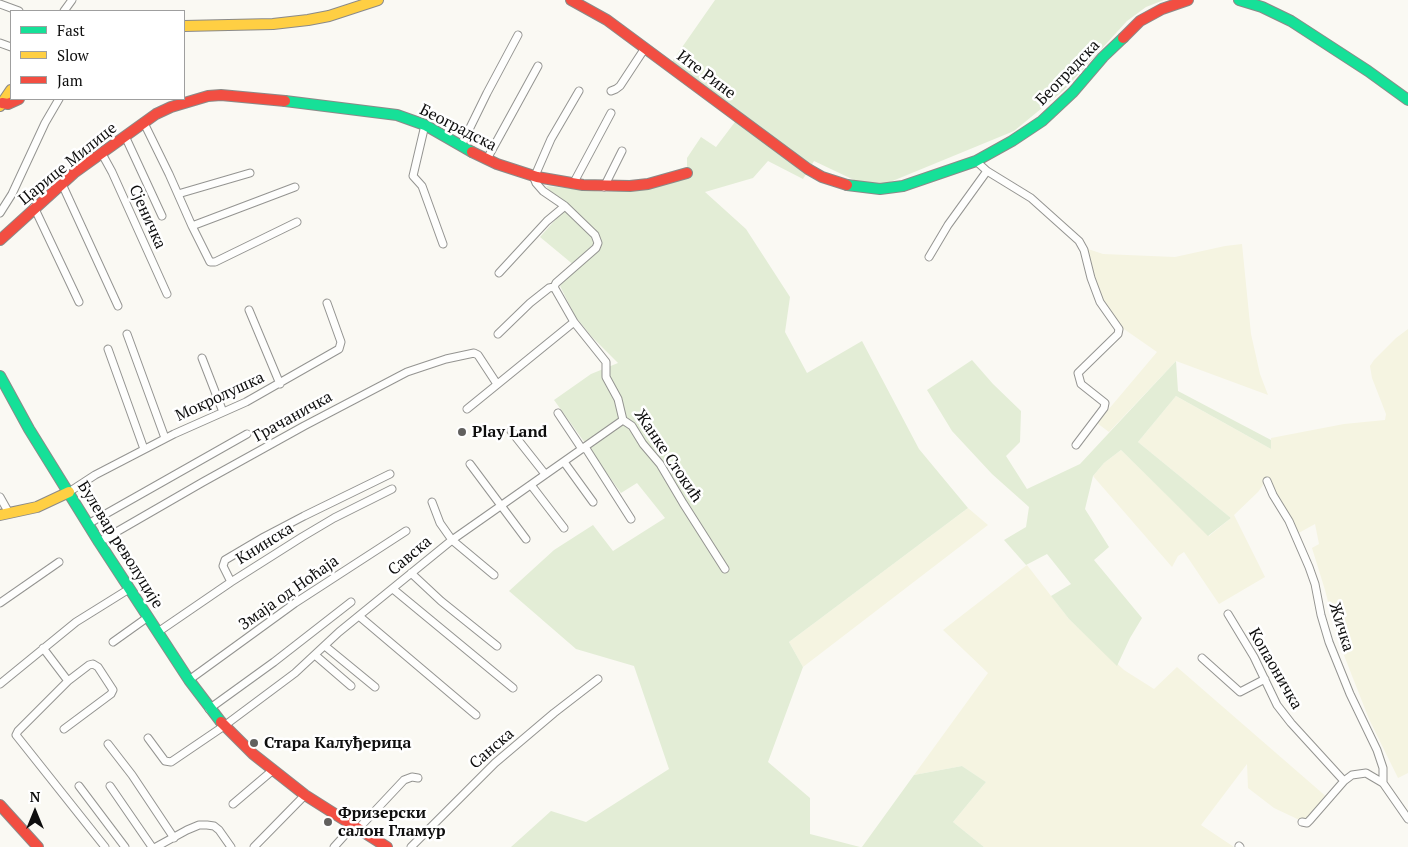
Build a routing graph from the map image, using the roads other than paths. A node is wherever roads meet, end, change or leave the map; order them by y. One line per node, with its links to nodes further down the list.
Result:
1 (378, 0): 7 (street)
2 (571, 0): 9 (street, Ите Рине)
3 (1188, 0): 27 (street, Београдска)
4 (1239, 0): 16 (street)
5 (0, 4): 6 (street)
6 (16, 10)
7 (185, 26)
8 (518, 35): 23 (street)
9 (644, 48): 13 (street); 32 (street, Ите Рине)
10 (538, 66): 26 (street)
11 (10, 91): 17 (street)
12 (579, 91): 31 (street)
13 (611, 91)
14 (18, 100): 17 (street)
15 (58, 100): 40 (street)
16 (1408, 100)
17 (1, 104)
18 (611, 113): 34 (street)
19 (156, 114): 20 (street, Царице Милице); 21 (street, Београдска)
20 (144, 123): 22 (street, Царице Милице); 37 (street)
21 (425, 125): 23 (street, Београдска); 45 (street)
22 (125, 136): 25 (street, Царице Милице); 41 (street)
23 (461, 146): 26 (street, Београдска)
24 (622, 151): 36 (street)
25 (101, 152): 33 (street, Царице Милице); 49 (street, Сјеничка)
26 (487, 160): 31 (street, Београдска)
27 (976, 160): 28 (street); 32 (street, Београдска)
28 (986, 170): 46 (street); 69 (street)
29 (250, 173): 37 (street)
30 (687, 173): 36 (street, Београдска)
31 (534, 176): 34 (street, Београдска); 38 (street)
32 (822, 177)
33 (62, 184): 39 (street, Царице Милице); 52 (street)
34 (573, 184): 36 (street, Београдска)
35 (295, 187): 43 (street)
36 (604, 187)
37 (178, 194): 43 (street)
38 (564, 206): 47 (street); 48 (street)
39 (34, 207): 44 (street, Царице Милице); 50 (street)
40 (0, 214)
41 (162, 216)
42 (297, 222): 43 (street)
43 (192, 226)
44 (0, 240)
45 (443, 244)
46 (929, 256)
47 (500, 273)
48 (554, 287): 54 (street, Жанке Стокић); 56 (street)
49 (167, 294)
50 (78, 302)
51 (328, 303): 60 (street, Мокролушка)
52 (118, 306)
53 (249, 310): 60 (street)
54 (574, 322): 61 (street); 65 (street, Жанке Стокић)
55 (127, 334): 68 (street)
56 (498, 334)
57 (108, 349): 71 (street)
58 (202, 358): 63 (street)
59 (0, 376): 79 (street, Булевар револуције)
60 (280, 384): 63 (street, Мокролушка)
61 (497, 384): 62 (street); 91 (street, Грачаничка)
62 (467, 408)
63 (223, 412): 68 (street, Мокролушка)
64 (558, 413): 70 (street)
65 (623, 420): 70 (street, Савска); 93 (street, Жанке Стокић)
66 (511, 431): 75 (street)
67 (247, 434): 86 (street)
68 (164, 438): 71 (street, Мокролушка)
69 (1076, 445)
70 (584, 448): 72 (street, Савска); 85 (street)
71 (144, 449): 79 (street, Мокролушка)
72 (564, 462): 75 (street, Савска); 82 (street)
73 (470, 464): 83 (street)
74 (390, 474): 96 (street)
75 (545, 474): 77 (street, Савска)
76 (1267, 480): 128 (street, Жичка)
77 (531, 485): 83 (street, Савска); 87 (street)
78 (392, 489): 96 (street, Книнска)
79 (69, 492): 84 (street); 86 (street, Булевар револуције)
80 (0, 497): 84 (street)
81 (432, 502): 90 (street)
82 (592, 502)
83 (502, 506): 89 (street); 90 (street, Савска)
84 (4, 514)
85 (632, 519)
86 (88, 524): 91 (street, Булевар револуције)
87 (564, 528)
88 (406, 531): 113 (street, Змаја од Ноћаја)
89 (526, 539)
90 (452, 540): 94 (street, Савска); 95 (street)
91 (99, 542): 97 (street, Булевар револуције)
92 (59, 562): 100 (street)
93 (725, 569)
94 (411, 573): 98 (street, Савска); 107 (street)
95 (494, 575)
96 (231, 582): 104 (street, Книнска)
97 (130, 589): 103 (street, Булевар револуције); 108 (street)
98 (393, 589): 102 (street, Савска); 118 (street)
99 (351, 602): 119 (street)
100 (0, 603)
101 (1228, 614): 112 (street, Копаоничка)
102 (359, 616): 106 (street, Савска); 120 (street)
103 (148, 617): 104 (street, Булевар револуције); 105 (street)
104 (158, 632): 113 (street, Булевар револуције)
105 (113, 642)
106 (325, 646): 109 (street, Савска); 117 (street)
107 (497, 646)
108 (43, 648): 114 (street); 115 (street)
109 (314, 655): 116 (street); 121 (street, Савска)
110 (1202, 658): 112 (street)
111 (598, 679): 146 (street, Санска)
112 (1265, 679): 127 (street, Копаоничка)
113 (189, 680): 119 (street, Булевар револуције)
114 (68, 681): 122 (street); 139 (street)
115 (0, 684)
116 (352, 686)
117 (375, 687)
118 (513, 688)
119 (210, 709): 121 (street, Булевар револуције)
120 (476, 715)
121 (224, 726): 123 (street); 125 (street, Булевар револуције)
122 (64, 729)
123 (148, 738)
124 (108, 744): 137 (street)
125 (273, 770): 131 (street, Булевар револуције); 132 (street)
126 (418, 778): 136 (street)
127 (1344, 781): 128 (street); 135 (street)
128 (1384, 783): 134 (street)
129 (79, 786): 140 (street)
130 (110, 786): 141 (street)
131 (305, 796): 136 (street, Булевар револуције); 143 (street)
132 (233, 804)
133 (0, 805): 138 (street)
134 (1408, 819)
135 (1302, 822)
136 (355, 828): 144 (street); 145 (street, Булевар револуције)
137 (174, 838): 141 (street); 142 (street)
138 (38, 847)
139 (105, 847)
140 (124, 847)
141 (154, 847)
142 (231, 847)
143 (254, 847)
144 (334, 847)
145 (387, 847)
146 (411, 847)

